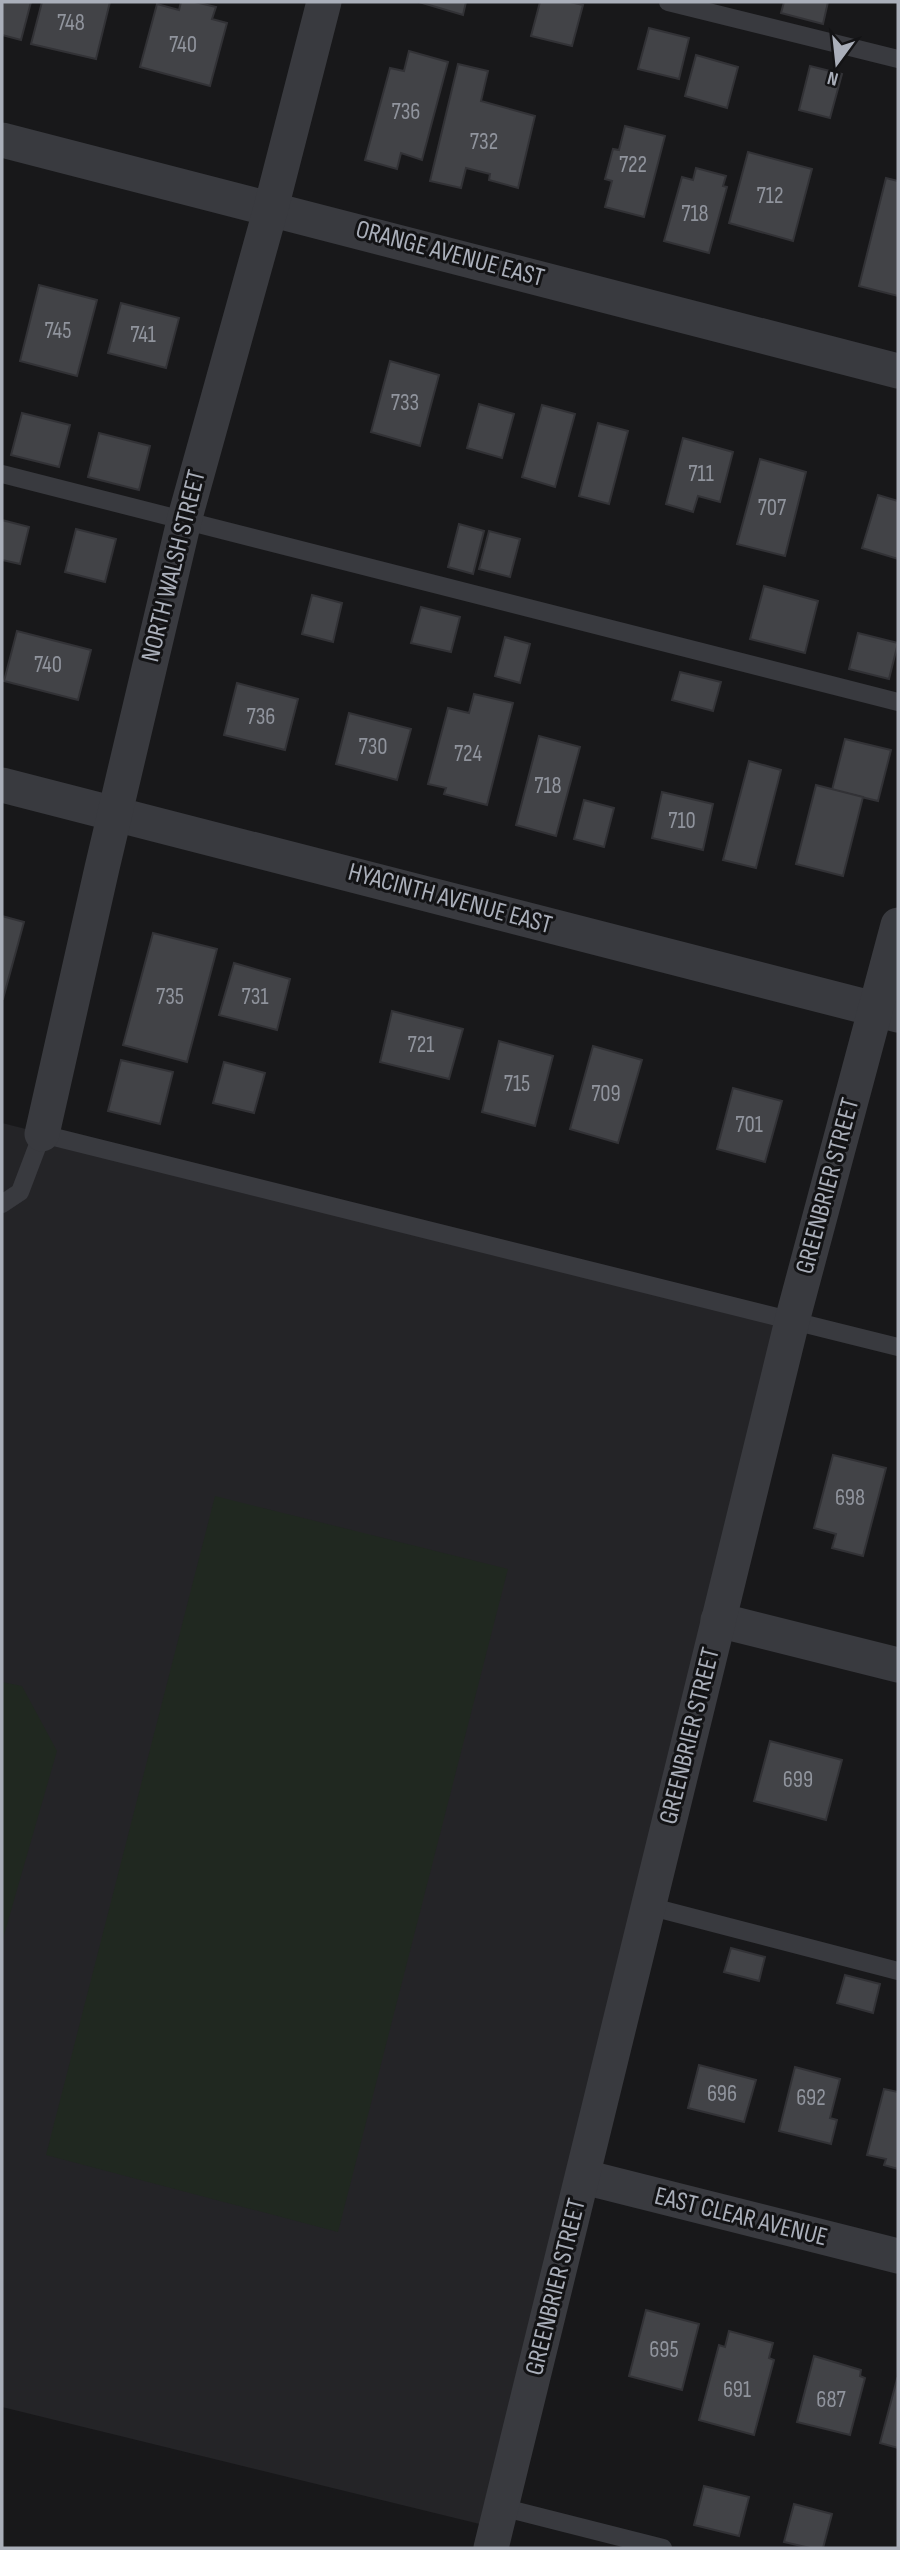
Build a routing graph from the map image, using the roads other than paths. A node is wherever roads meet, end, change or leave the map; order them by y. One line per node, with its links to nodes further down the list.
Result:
1 (324, 2): 5 (street, NORTH WALSH STREET)
2 (668, 2): 3 (lane)
3 (898, 59)
4 (2, 140): 5 (street, ORANGE AVENUE EAST)
5 (271, 208): 6 (street, ORANGE AVENUE EAST); 8 (street, NORTH WALSH STREET)
6 (898, 371)
7 (2, 474): 8 (lane)
8 (184, 521): 9 (lane); 11 (street, NORTH WALSH STREET)
9 (898, 702)
10 (2, 785): 11 (street, HYACINTH AVENUE EAST)
11 (114, 812): 13 (street, HYACINTH AVENUE EAST); 14 (street, NORTH WALSH STREET)
12 (898, 925): 13 (street, GREENBRIER STREET)
13 (887, 1012): 16 (street, GREENBRIER STREET)
14 (43, 1134): 15 (lane); 16 (lane)
15 (2, 1204)
16 (792, 1321): 17 (lane); 18 (street, GREENBRIER STREET)
17 (898, 1347)
18 (718, 1620): 19 (street); 20 (street, GREENBRIER STREET)
19 (898, 1665)
20 (648, 1906): 21 (lane); 22 (street, GREENBRIER STREET)
21 (898, 1971)
22 (584, 2177): 23 (street, EAST CLEAR AVENUE); 24 (street, GREENBRIER STREET)
23 (898, 2256)
24 (501, 2507): 25 (street, GREENBRIER STREET); 26 (lane)
25 (492, 2548)
26 (663, 2548)

